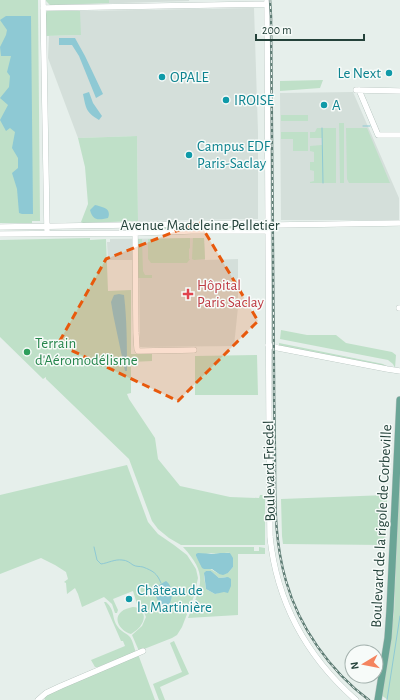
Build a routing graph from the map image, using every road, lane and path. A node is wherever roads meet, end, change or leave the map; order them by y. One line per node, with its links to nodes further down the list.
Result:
1 (43, 0): 3 (street)
2 (267, 2): 3 (street); 10 (street, Boulevard Friedel)
3 (43, 8): 8 (street)
4 (400, 90): 5 (street)
5 (400, 135)
6 (400, 223): 10 (street, Avenue Madeleine Pelletier)
7 (135, 224): 8 (street, Avenue Madeleine Pelletier); 10 (street, Avenue Madeleine Pelletier); 11 (street)
8 (47, 226): 9 (street, Avenue Madeleine Pelletier); 13 (street)
9 (0, 227)
10 (268, 228): 11 (street, Avenue Madeleine Pelletier); 14 (street, Boulevard Friedel)
11 (135, 233): 13 (street, Avenue Madeleine Pelletier); 15 (street)
12 (0, 234): 13 (street, Avenue Madeleine Pelletier)
13 (46, 234)
14 (268, 345): 16 (street); 20 (street, Boulevard Friedel)
15 (194, 350)
16 (400, 371)
17 (400, 400): 21 (main road, Boulevard de la rigole de Corbeville)
18 (143, 651): 19 (street)
19 (38, 700)
20 (356, 700)
21 (378, 700)

